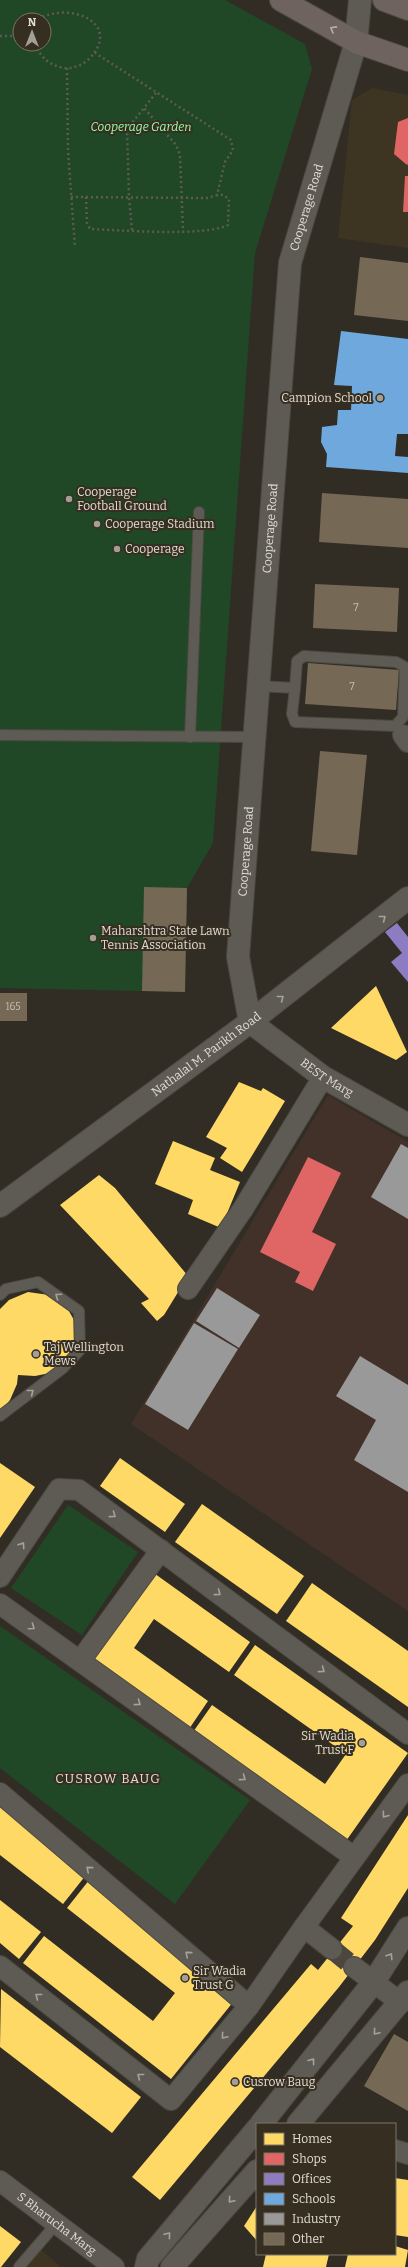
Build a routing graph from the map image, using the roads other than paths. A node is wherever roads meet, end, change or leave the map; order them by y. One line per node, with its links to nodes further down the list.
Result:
1 (281, 0): 5 (main road, one-way to 1)
2 (360, 0): 5 (street, Cooperage Road)
3 (384, 0): 4 (main road)
4 (408, 9)
5 (356, 42): 6 (main road); 8 (street, Cooperage Road)
6 (408, 60)
7 (199, 512): 11 (lane)
8 (258, 686): 9 (lane); 12 (street, Cooperage Road)
9 (295, 688): 9 (lane)
10 (0, 735): 11 (lane)
11 (190, 737): 12 (lane)
12 (254, 737): 14 (street, Cooperage Road)
13 (408, 898): 14 (street, Nathalal M. Parikh Road, one-way to 13)
14 (250, 1022): 15 (street, BEST Marg); 17 (street, Nathalal M. Parikh Road)
15 (323, 1077): 16 (street, BEST Marg); 18 (street)
16 (408, 1125)
17 (0, 1206)
18 (188, 1289)
19 (0, 1295): 20 (lane, one-way to 19)
20 (0, 1416)
21 (161, 1550): 22 (street, one-way to 21); 24 (street); 25 (street, one-way to 25)
22 (0, 1577)
23 (0, 1604): 24 (street, one-way to 24)
24 (80, 1662): 28 (street, one-way to 28)
25 (408, 1734)
26 (408, 1784): 28 (street, one-way to 28)
27 (0, 1793): 36 (street, one-way to 27)
28 (354, 1857): 29 (street)
29 (304, 1926): 31 (street); 36 (street)
30 (408, 1928): 34 (street, one-way to 30)
31 (332, 1949)
32 (0, 1966): 36 (street, one-way to 32)
33 (354, 1967): 34 (street)
34 (373, 1983): 35 (street); 37 (street, one-way to 34)
35 (405, 1998): 38 (street, one-way to 38)
36 (249, 2006)
37 (263, 2123)
38 (299, 2123)
39 (256, 2130): 47 (street, one-way to 39)
40 (396, 2150): 41 (street)
41 (408, 2154)
42 (256, 2172): 48 (street, one-way to 48)
43 (0, 2181): 44 (street, S Bharucha Marg)
44 (56, 2224): 45 (lane); 46 (street, S Bharucha Marg)
45 (19, 2267)
46 (114, 2267)
47 (146, 2267)
48 (172, 2267)

